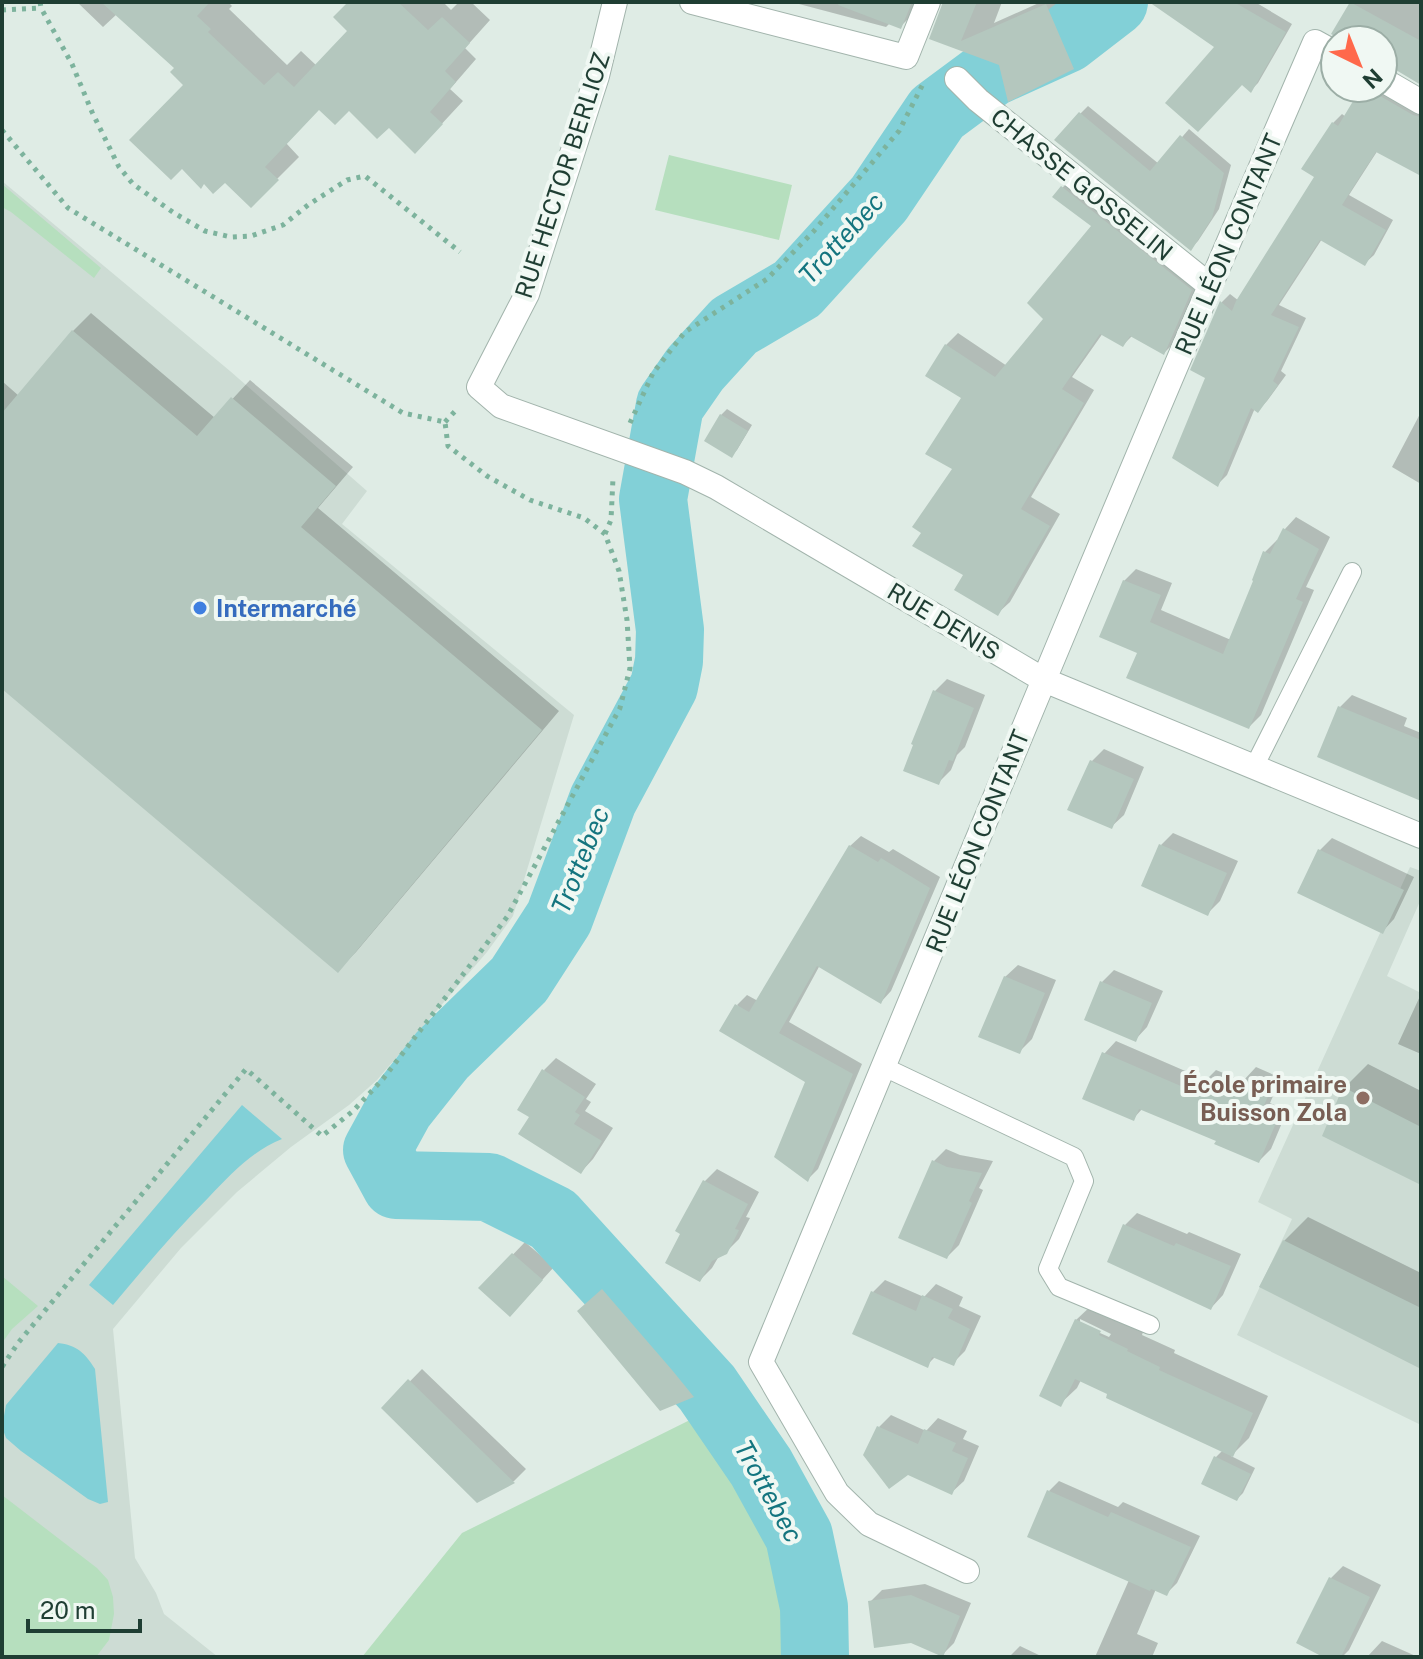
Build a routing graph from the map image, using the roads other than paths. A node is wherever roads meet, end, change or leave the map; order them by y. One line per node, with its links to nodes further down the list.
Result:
1 (615, 2): 9 (street, RUE HECTOR BERLIOZ)
2 (692, 2): 3 (street)
3 (928, 2)
4 (1319, 59): 8 (street, RUE LÉON CONTANT)
5 (957, 79): 8 (street, CHASSE GOSSELIN)
6 (1399, 89): 7 (street)
7 (1421, 102)
8 (1209, 285): 11 (street, RUE LÉON CONTANT)
9 (479, 387): 11 (street, RUE DENIS)
10 (1352, 572): 12 (lane)
11 (1044, 680): 12 (street, RUE DENIS); 14 (street, RUE LÉON CONTANT)
12 (1254, 767): 13 (street, RUE DENIS)
13 (1421, 836)
14 (884, 1067): 15 (lane); 16 (street, RUE LÉON CONTANT)
15 (1150, 1325)
16 (967, 1571)

